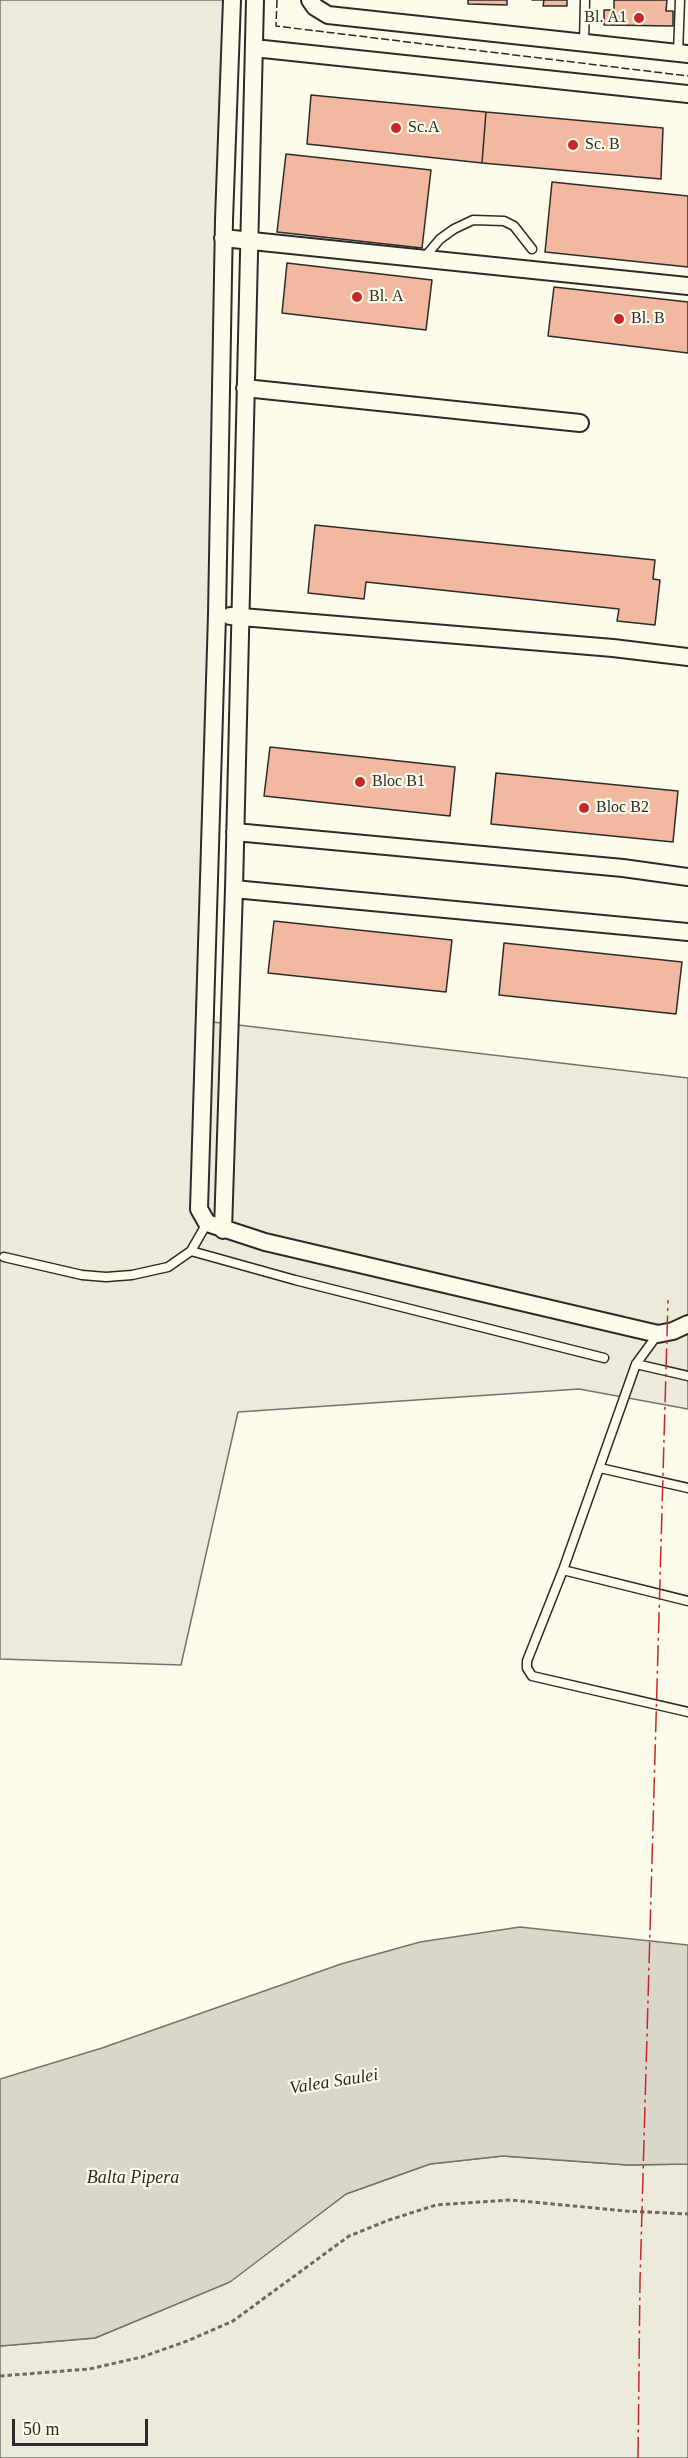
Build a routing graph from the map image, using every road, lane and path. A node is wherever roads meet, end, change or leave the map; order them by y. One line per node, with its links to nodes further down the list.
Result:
1 (232, 0): 10 (street)
2 (255, 0): 7 (street)
3 (310, 0): 6 (street)
4 (585, 0): 6 (lane)
5 (680, 0): 8 (lane)
6 (584, 43): 8 (street)
7 (254, 48): 9 (street); 11 (street)
8 (683, 54)
9 (688, 94)
10 (223, 238): 11 (street); 17 (street)
11 (249, 241): 13 (street); 15 (street)
12 (532, 249): 13 (lane)
13 (424, 259): 14 (street)
14 (688, 286)
15 (245, 388): 16 (street); 18 (street)
16 (580, 423)
17 (218, 526): 18 (street); 19 (street)
18 (242, 527): 20 (street)
19 (217, 615): 20 (street); 26 (street)
20 (240, 617): 21 (street); 22 (street)
21 (688, 657)
22 (235, 832): 23 (street); 24 (street)
23 (688, 877)
24 (234, 888): 25 (street); 27 (street)
25 (688, 932)
26 (207, 1222): 27 (street); 28 (lane)
27 (223, 1230): 31 (street)
28 (191, 1251): 29 (lane); 32 (lane)
29 (4, 1257)
30 (688, 1324): 31 (street)
31 (658, 1334): 33 (lane)
32 (604, 1358)
33 (636, 1364): 34 (lane); 35 (lane)
34 (688, 1376)
35 (600, 1468): 36 (lane); 37 (lane)
36 (688, 1488)
37 (563, 1570): 38 (lane); 39 (lane)
38 (688, 1601)
39 (688, 1712)
40 (688, 2214): 41 (path)
41 (0, 2376)

